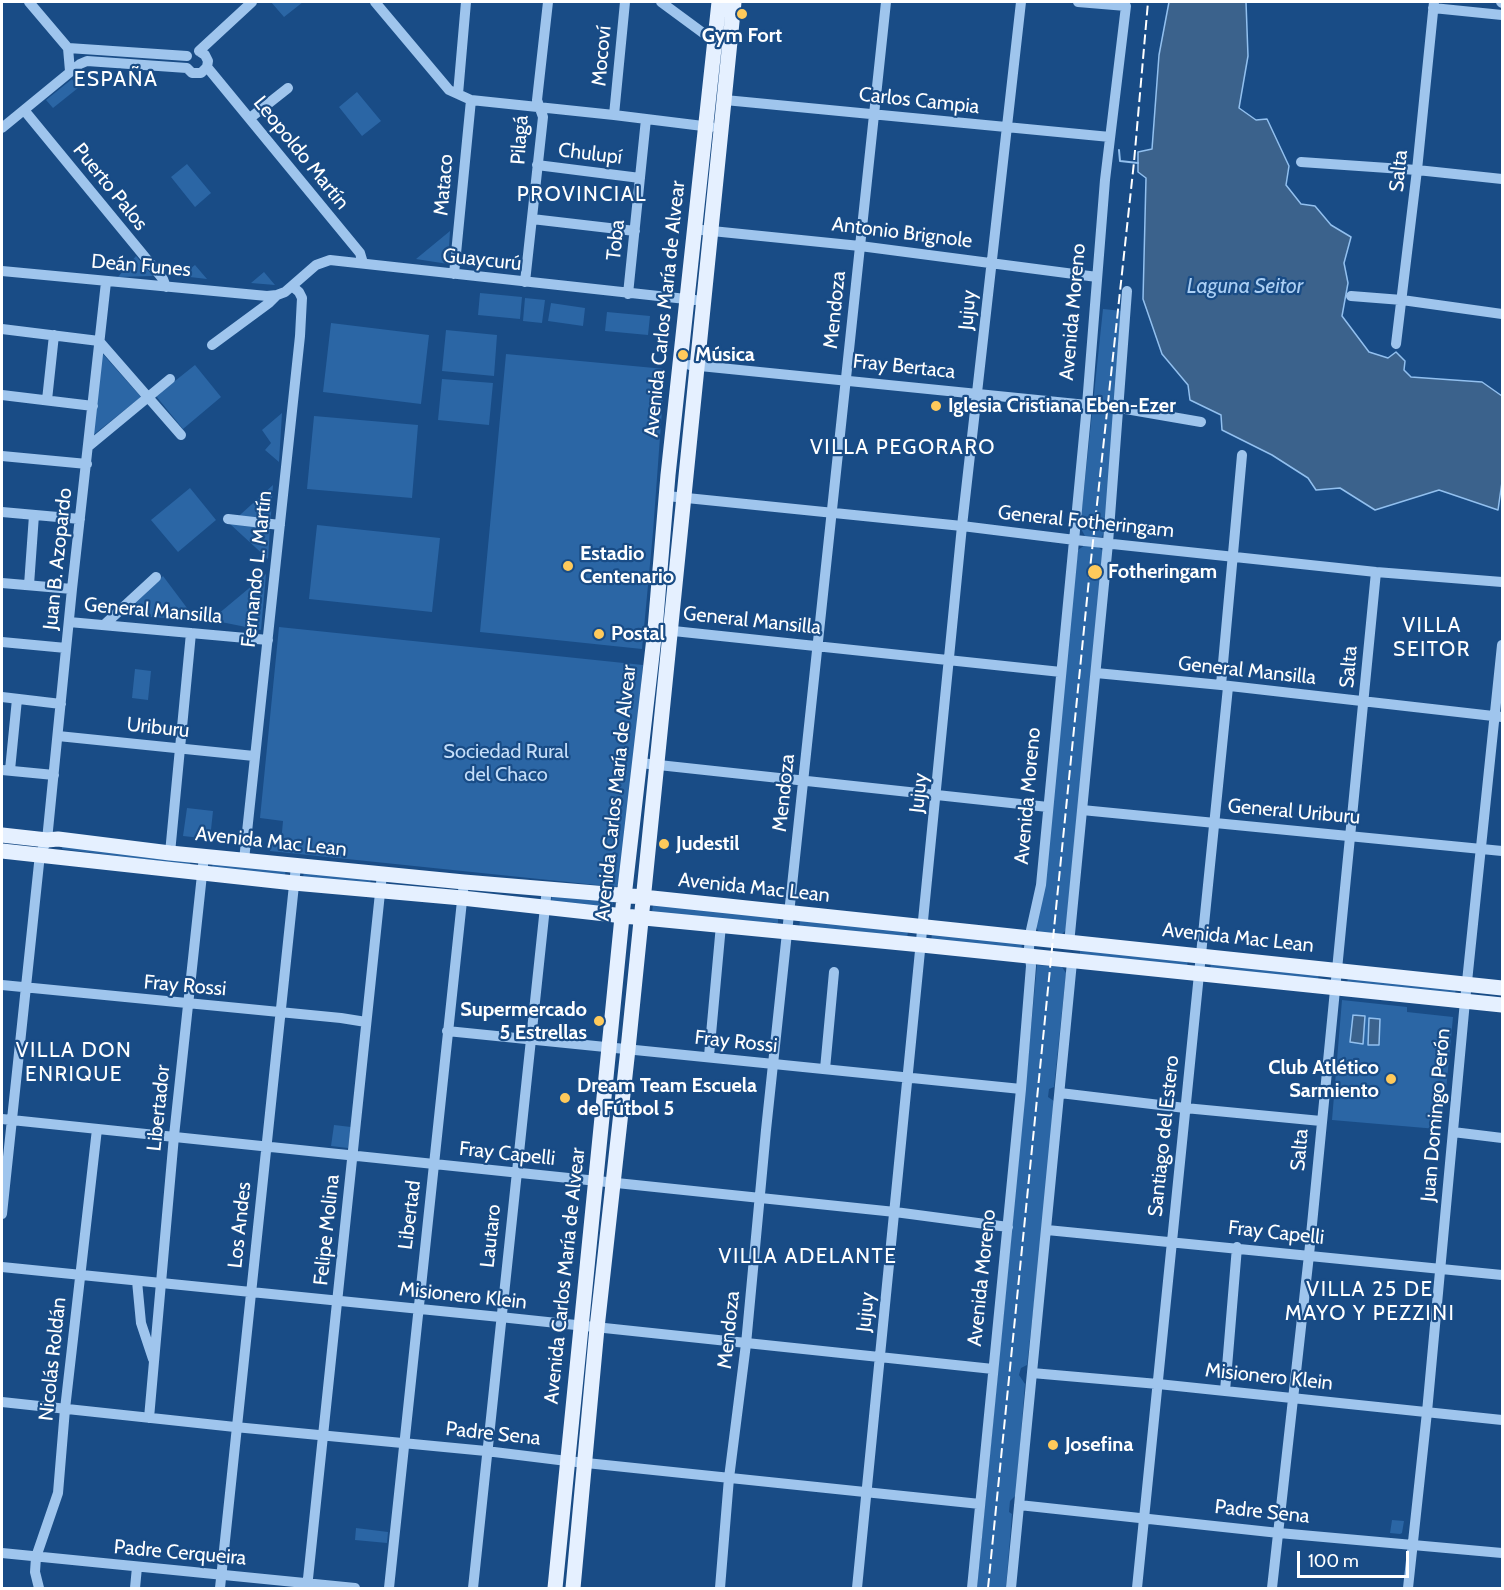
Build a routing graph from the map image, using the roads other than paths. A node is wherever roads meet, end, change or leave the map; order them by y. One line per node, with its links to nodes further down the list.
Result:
1 (29, 2): 17 (street)
2 (375, 2): 24 (street)
3 (466, 2): 24 (street)
4 (548, 2): 27 (street, Pilagá)
5 (625, 2): 30 (street, Mocoví)
6 (661, 2): 16 (street)
7 (719, 2): 16 (main road, Avenida Carlos María de Alvear)
8 (725, 2): 16 (main road, Avenida Carlos María de Alvear)
9 (734, 2): 26 (main road, Avenida Carlos María de Alvear)
10 (886, 2): 29 (street, Mendoza)
11 (1021, 2): 35 (street, Jujuy)
12 (1078, 2): 36 (street, Avenida Moreno)
13 (247, 3): 18 (street)
14 (1434, 5): 15 (street); 39 (street, Salta)
15 (1503, 15)
16 (717, 44): 34 (main road, Avenida Carlos María de Alvear)
17 (68, 48): 19 (street); 22 (street)
18 (200, 51): 19 (street); 20 (street)
19 (187, 56): 21 (street)
20 (207, 67): 21 (street); 31 (street, Leopoldo Martín)
21 (187, 68): 22 (street)
22 (70, 71): 28 (street)
23 (288, 88): 31 (street)
24 (458, 94): 25 (street)
25 (471, 100): 27 (street); 49 (street, Mataco)
26 (724, 100): 29 (street, Carlos Campia); 34 (main road, Avenida Carlos María de Alvear)
27 (540, 108): 30 (street); 38 (street, Pilagá)
28 (24, 110): 33 (street); 54 (street, Puerto Palos)
29 (874, 113): 35 (street, Carlos Campia); 45 (street, Mendoza)
30 (614, 115): 32 (street)
31 (250, 118): 47 (street, Leopoldo Martín)
32 (646, 119): 34 (street); 40 (street, Toba)
33 (2, 128)
34 (713, 128): 44 (main road, Avenida Carlos María de Alvear); 59 (main road, Avenida Carlos María de Alvear)
35 (1006, 128): 36 (street, Carlos Campia); 46 (street, Jujuy)
36 (1110, 138): 50 (street, Avenida Moreno)
37 (1301, 162): 39 (street)
38 (537, 165): 40 (street, Chulupí); 42 (street, Pilagá)
39 (1417, 170): 41 (street); 60 (street, Salta)
40 (640, 178): 43 (street, Toba)
41 (1503, 179)
42 (532, 219): 43 (street); 52 (street, Pilagá)
43 (635, 231): 56 (street, Toba)
44 (707, 231): 45 (street, Antonio Brignole); 59 (main road, Avenida Carlos María de Alvear); 67 (main road, Avenida Carlos María de Alvear)
45 (860, 246): 46 (street, Antonio Brignole); 69 (street, Mendoza)
46 (991, 262): 50 (street, Antonio Brignole); 70 (street, Jujuy)
47 (363, 264): 49 (street, Guaycurú); 53 (street, Guaycurú)
48 (2, 271): 51 (street, Deán Funes)
49 (454, 274): 52 (street, Guaycurú)
50 (1097, 277): 74 (street, Avenida Moreno)
51 (106, 282): 54 (street, Deán Funes); 64 (street, Juan B. Azopardo)
52 (525, 282): 56 (street, Guaycurú)
53 (292, 286): 57 (street, Guaycurú); 89 (street, Fernando L. Martín)
54 (166, 287): 57 (street, Deán Funes)
55 (1127, 291): 76 (street)
56 (628, 294): 59 (street, Guaycurú)
57 (277, 295): 66 (street, Guaycurú)
58 (1351, 296): 60 (street)
59 (691, 299): 67 (main road, Avenida Carlos María de Alvear)
60 (1402, 300): 61 (street); 65 (street, Salta)
61 (1503, 314)
62 (2, 329): 63 (street)
63 (54, 335): 64 (street); 73 (street)
64 (99, 340): 72 (street); 75 (street, Juan B. Azopardo)
65 (1396, 344)
66 (212, 345)
67 (689, 365): 69 (street, Fray Bertaca); 83 (main road, Avenida Carlos María de Alvear)
68 (170, 379): 72 (street)
69 (846, 380): 70 (street, Fray Bertaca); 85 (street, Mendoza)
70 (978, 393): 74 (street, Fray Bertaca); 90 (street, Jujuy)
71 (2, 395): 73 (street)
72 (148, 397): 78 (street); 79 (street)
73 (47, 400): 75 (street)
74 (1087, 405): 91 (street, Avenida Moreno)
75 (93, 406): 79 (street, Juan B. Azopardo)
76 (1120, 408): 77 (street); 92 (street)
77 (1201, 422)
78 (181, 435)
79 (89, 446): 82 (street, Juan B. Azopardo)
80 (1242, 455): 93 (street, Santiago del Estero)
81 (2, 456): 82 (street)
82 (87, 464): 87 (street, Juan B. Azopardo)
83 (675, 497): 85 (street, General Fotheringam); 102 (main road, Avenida Carlos María de Alvear)
84 (2, 512): 86 (street)
85 (831, 513): 90 (street, General Fotheringam); 107 (street, Mendoza)
86 (34, 515): 87 (street); 98 (street)
87 (80, 519): 99 (street, Juan B. Azopardo)
88 (228, 519): 89 (street)
89 (280, 525): 104 (street, Fernando L. Martín)
90 (962, 526): 91 (street, General Fotheringam); 109 (street, Jujuy)
91 (1075, 540): 92 (street, General Fotheringam); 110 (street, Avenida Moreno)
92 (1108, 543): 93 (street, General Fotheringam); 111 (street)
93 (1233, 555): 94 (street, General Fotheringam); 112 (street, Santiago del Estero)
94 (1376, 572): 97 (street, General Fotheringam); 115 (street, Salta)
95 (156, 577): 101 (street)
96 (2, 582): 98 (street)
97 (1503, 582)
98 (28, 585): 99 (street)
99 (72, 589): 100 (street, Juan B. Azopardo)
100 (69, 622): 101 (street, General Mansilla); 108 (street, Juan B. Azopardo)
101 (104, 625): 103 (street, General Mansilla)
102 (662, 630): 107 (street, General Mansilla); 121 (main road, Avenida Carlos María de Alvear)
103 (191, 633): 104 (street, General Mansilla); 119 (street)
104 (268, 640): 120 (street, Fernando L. Martín)
105 (2, 642): 108 (street)
106 (1503, 645): 117 (street, Juan Domingo Perón)
107 (817, 646): 109 (street, General Mansilla); 124 (street, Mendoza)
108 (66, 648): 116 (street, Juan B. Azopardo)
109 (949, 661): 110 (street, General Mansilla); 125 (street, Jujuy)
110 (1061, 672): 126 (street, Avenida Moreno)
111 (1096, 674): 112 (street, General Mansilla); 127 (street)
112 (1225, 686): 115 (street, General Mansilla); 128 (street, Santiago del Estero)
113 (2, 697): 114 (street)
114 (17, 699): 116 (street); 122 (street)
115 (1364, 702): 117 (street, General Mansilla); 130 (street, Salta)
116 (61, 704): 118 (street, Juan B. Azopardo)
117 (1499, 717): 132 (street, Juan Domingo Perón)
118 (58, 736): 119 (street, Uriburu); 123 (street, Juan B. Azopardo)
119 (180, 748): 120 (street, Uriburu); 135 (street)
120 (254, 756): 138 (street, Fernando L. Martín)
121 (648, 764): 124 (street); 146 (main road, Avenida Carlos María de Alvear)
122 (5, 770): 123 (street)
123 (54, 775): 131 (street, Juan B. Azopardo)
124 (804, 780): 125 (street); 148 (street, Mendoza)
125 (937, 795): 126 (street); 151 (street, Jujuy)
126 (1048, 807): 153 (street, Avenida Moreno)
127 (1082, 810): 128 (street, General Uriburu); 154 (street)
128 (1213, 823): 130 (street, General Uriburu); 156 (street, Santiago del Estero)
129 (2, 835): 131 (main road, Avenida Mac Lean)
130 (1349, 835): 132 (street, General Uriburu); 159 (street, Salta)
131 (47, 840): 135 (main road, Avenida Mac Lean); 136 (street, Juan B. Azopardo)
132 (1481, 849): 134 (street, General Uriburu); 163 (street, Juan Domingo Perón)
133 (2, 850): 136 (main road, Avenida Mac Lean)
134 (1503, 851)
135 (170, 853): 137 (main road, Avenida Mac Lean)
136 (40, 855): 140 (main road, Avenida Mac Lean); 165 (street, Juan B. Azopardo)
137 (204, 856): 138 (main road, Avenida Mac Lean); 140 (street, Libertador)
138 (244, 860): 139 (main road, Avenida Mac Lean)
139 (296, 866): 141 (main road, Avenida Mac Lean); 142 (street, Los Andes)
140 (203, 872): 142 (main road, Avenida Mac Lean); 168 (street, Libertador)
141 (382, 874): 144 (main road, Avenida Mac Lean); 145 (street, Felipe Molina)
142 (294, 883): 145 (main road, Avenida Mac Lean); 170 (street, Los Andes)
143 (547, 888): 144 (main road, Avenida Mac Lean); 146 (main road, Avenida Mac Lean); 147 (street, Lautaro)
144 (463, 890): 145 (main road, Avenida Mac Lean); 147 (main road, Avenida Mac Lean); 172 (street, Libertad)
145 (380, 891): 171 (street, Felipe Molina)
146 (633, 897): 148 (main road, Avenida Mac Lean); 149 (main road, Avenida Carlos María de Alvear)
147 (545, 906): 149 (main road, Avenida Mac Lean); 173 (street, Lautaro)
148 (790, 913): 151 (main road, Avenida Mac Lean); 152 (street, Mendoza)
149 (632, 917): 150 (main road, Avenida Mac Lean); 174 (main road, Avenida Carlos María de Alvear)
150 (721, 925): 152 (main road, Avenida Mac Lean); 175 (street)
151 (924, 927): 153 (main road, Avenida Mac Lean); 155 (street, Jujuy)
152 (788, 932): 155 (main road, Avenida Mac Lean); 176 (street, Mendoza)
153 (1030, 938): 154 (main road, Avenida Mac Lean); 157 (street, Avenida Moreno)
154 (1069, 944): 156 (main road, Avenida Mac Lean); 158 (main road)
155 (922, 945): 157 (main road, Avenida Mac Lean); 178 (street, Jujuy)
156 (1201, 955): 159 (main road, Avenida Mac Lean); 161 (street, Santiago del Estero)
157 (1030, 957): 158 (main road, Avenida Mac Lean); 179 (street, Avenida Moreno)
158 (1072, 962): 161 (main road, Avenida Mac Lean); 180 (street)
159 (1336, 969): 163 (main road, Avenida Mac Lean); 164 (street, Salta)
160 (834, 972): 177 (street)
161 (1199, 973): 164 (main road, Avenida Mac Lean); 181 (street, Santiago del Estero)
162 (2, 985): 165 (street, Fray Rossi)
163 (1467, 985): 166 (main road, Avenida Mac Lean); 167 (street, Juan Domingo Perón)
164 (1334, 987): 167 (main road, Avenida Mac Lean); 183 (street, Salta)
165 (25, 988): 168 (street, Fray Rossi); 182 (street, Juan B. Azopardo)
166 (1503, 988)
167 (1465, 1001): 169 (main road, Avenida Mac Lean); 185 (street, Juan Domingo Perón)
168 (187, 1004): 170 (street, Fray Rossi); 186 (street, Libertador)
169 (1503, 1005)
170 (280, 1013): 171 (street, Fray Rossi); 188 (street, Los Andes)
171 (366, 1022): 189 (street, Felipe Molina)
172 (447, 1031): 173 (street, Fray Rossi); 190 (street, Libertad)
173 (532, 1039): 174 (street, Fray Rossi); 191 (street, Lautaro)
174 (619, 1048): 175 (street, Fray Rossi); 192 (main road, Avenida Carlos María de Alvear)
175 (708, 1056): 176 (street, Fray Rossi)
176 (772, 1064): 177 (street, Fray Rossi); 193 (street, Mendoza)
177 (825, 1069): 178 (street, Fray Rossi)
178 (908, 1078): 179 (street, Fray Rossi); 194 (street, Jujuy)
179 (1021, 1089): 196 (street, Avenida Moreno)
180 (1060, 1093): 181 (street); 197 (street)
181 (1185, 1108): 183 (street); 198 (street, Santiago del Estero)
182 (6, 1120): 184 (street, Fray Capelli); 195 (street, Juan B. Azopardo)
183 (1321, 1120): 200 (street, Salta)
184 (97, 1129): 186 (street, Fray Capelli); 204 (street, Nicolás Roldán)
185 (1453, 1132): 187 (street); 202 (street, Juan Domingo Perón)
186 (174, 1136): 188 (street, Fray Capelli); 206 (street, Libertador)
187 (1503, 1138)
188 (267, 1147): 189 (street, Fray Capelli); 207 (street, Los Andes)
189 (353, 1156): 190 (street, Fray Capelli); 208 (street, Felipe Molina)
190 (434, 1164): 191 (street, Fray Capelli); 209 (street, Libertad)
191 (516, 1173): 192 (street, Fray Capelli); 210 (street, Lautaro)
192 (604, 1182): 193 (street, Fray Capelli); 211 (main road, Avenida Carlos María de Alvear)
193 (759, 1198): 194 (street, Fray Capelli); 212 (street, Mendoza)
194 (895, 1212): 196 (street, Fray Capelli); 213 (street, Jujuy)
195 (2, 1214)
196 (1008, 1227): 215 (street, Avenida Moreno)
197 (1047, 1230): 198 (street, Fray Capelli); 216 (street)
198 (1171, 1241): 199 (street, Fray Capelli); 217 (street, Santiago del Estero)
199 (1237, 1247): 200 (street, Fray Capelli); 218 (street)
200 (1309, 1255): 202 (street, Fray Capelli); 219 (street, Salta)
201 (2, 1267): 204 (street, Misionero Klein)
202 (1440, 1268): 203 (street, Fray Capelli); 222 (street, Juan Domingo Perón)
203 (1503, 1275)
204 (80, 1276): 205 (street, Misionero Klein); 221 (street, Nicolás Roldán)
205 (137, 1281): 206 (street, Misionero Klein); 214 (street, Libertador)
206 (162, 1283): 207 (street, Misionero Klein); 214 (street, Libertador)
207 (250, 1293): 208 (street, Misionero Klein); 225 (street, Los Andes)
208 (337, 1302): 209 (street, Misionero Klein); 226 (street, Felipe Molina)
209 (417, 1310): 210 (street, Misionero Klein); 227 (street, Libertad)
210 (500, 1317): 211 (street, Misionero Klein); 228 (street, Lautaro)
211 (590, 1327): 212 (street, Misionero Klein); 229 (main road, Avenida Carlos María de Alvear)
212 (746, 1344): 213 (street, Misionero Klein); 230 (street, Mendoza)
213 (879, 1357): 215 (street, Misionero Klein); 231 (street, Jujuy)
214 (154, 1363): 223 (street, Libertador)
215 (993, 1369): 232 (street, Avenida Moreno)
216 (1032, 1373): 217 (street, Misionero Klein); 233 (street)
217 (1158, 1384): 218 (street, Misionero Klein); 234 (street, Santiago del Estero)
218 (1224, 1391): 219 (street, Misionero Klein)
219 (1293, 1398): 222 (street, Misionero Klein); 235 (street, Salta)
220 (2, 1402): 221 (street, Padre Sena)
221 (65, 1409): 223 (street, Padre Sena); 239 (street, Nicolás Roldán)
222 (1427, 1413): 224 (street, Misionero Klein); 236 (street, Juan Domingo Perón)
223 (149, 1418): 225 (street, Padre Sena)
224 (1503, 1420)
225 (236, 1427): 226 (street, Padre Sena); 241 (street, Los Andes)
226 (323, 1436): 227 (street, Padre Sena); 242 (street, Felipe Molina)
227 (404, 1444): 228 (street, Padre Sena); 247 (street, Libertad)
228 (486, 1451): 229 (street, Padre Sena); 248 (street, Lautaro)
229 (576, 1462): 230 (street, Padre Sena); 249 (main road, Avenida Carlos María de Alvear); 250 (main road, Avenida Carlos María de Alvear); 251 (main road, Avenida Carlos María de Alvear)
230 (729, 1478): 231 (street, Padre Sena); 252 (street, Mendoza)
231 (866, 1492): 232 (street, Padre Sena); 253 (street, Jujuy)
232 (980, 1504): 254 (street, Avenida Moreno)
233 (1018, 1505): 234 (street, Padre Sena); 255 (street)
234 (1144, 1518): 235 (street, Padre Sena); 256 (street, Santiago del Estero)
235 (1279, 1533): 236 (street, Padre Sena); 257 (street, Salta)
236 (1412, 1545): 238 (street, Padre Sena); 258 (street, Juan Domingo Perón)
237 (2, 1553): 239 (street, Padre Cerqueira)
238 (1503, 1553)
239 (36, 1557): 240 (street, Padre Cerqueira); 243 (street, Nicolás Roldán)
240 (137, 1567): 241 (street, Padre Cerqueira); 244 (street)
241 (221, 1574): 242 (street, Padre Cerqueira); 245 (street, Los Andes)
242 (308, 1586): 246 (street, Padre Cerqueira)
243 (39, 1588)
244 (135, 1588)
245 (220, 1588)
246 (355, 1588)
247 (389, 1588)
248 (473, 1588)
249 (555, 1588)
250 (564, 1588)
251 (573, 1588)
252 (720, 1588)
253 (856, 1588)
254 (972, 1588)
255 (1011, 1588)
256 (1137, 1588)
257 (1272, 1588)
258 (1408, 1588)

